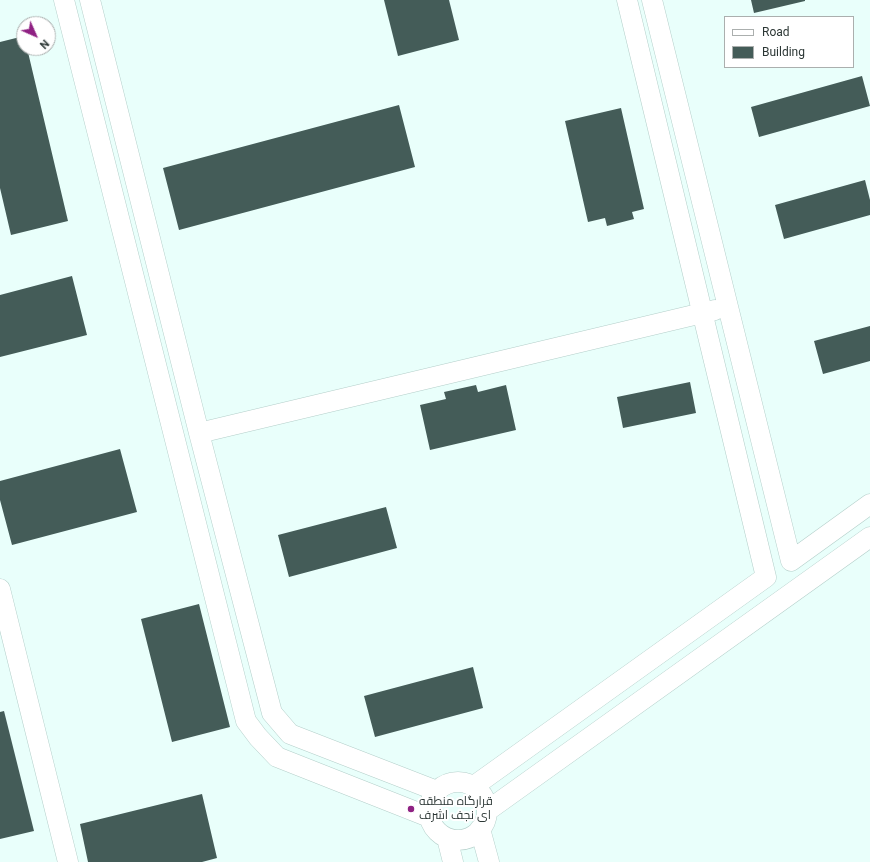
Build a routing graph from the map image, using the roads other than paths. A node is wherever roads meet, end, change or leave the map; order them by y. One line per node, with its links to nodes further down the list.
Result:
1 (64, 0): 17 (lane)
2 (90, 0): 7 (lane)
3 (627, 0): 6 (lane)
4 (652, 0): 5 (lane)
5 (728, 306): 6 (lane); 10 (lane)
6 (703, 314): 7 (lane); 11 (lane)
7 (199, 433): 15 (lane)
8 (870, 504): 10 (lane)
9 (870, 537): 13 (lane)
10 (792, 561): 11 (lane); 13 (lane)
11 (766, 577): 13 (lane); 14 (lane)
12 (0, 589): 20 (lane)
13 (794, 592): 16 (lane)
14 (474, 786): 15 (lane); 16 (lane)
15 (437, 791): 17 (lane)
16 (487, 811): 18 (lane)
17 (429, 817): 19 (lane)
18 (480, 829): 19 (lane); 22 (lane)
19 (447, 838): 21 (lane)
20 (68, 862)
21 (453, 862)
22 (489, 862)

